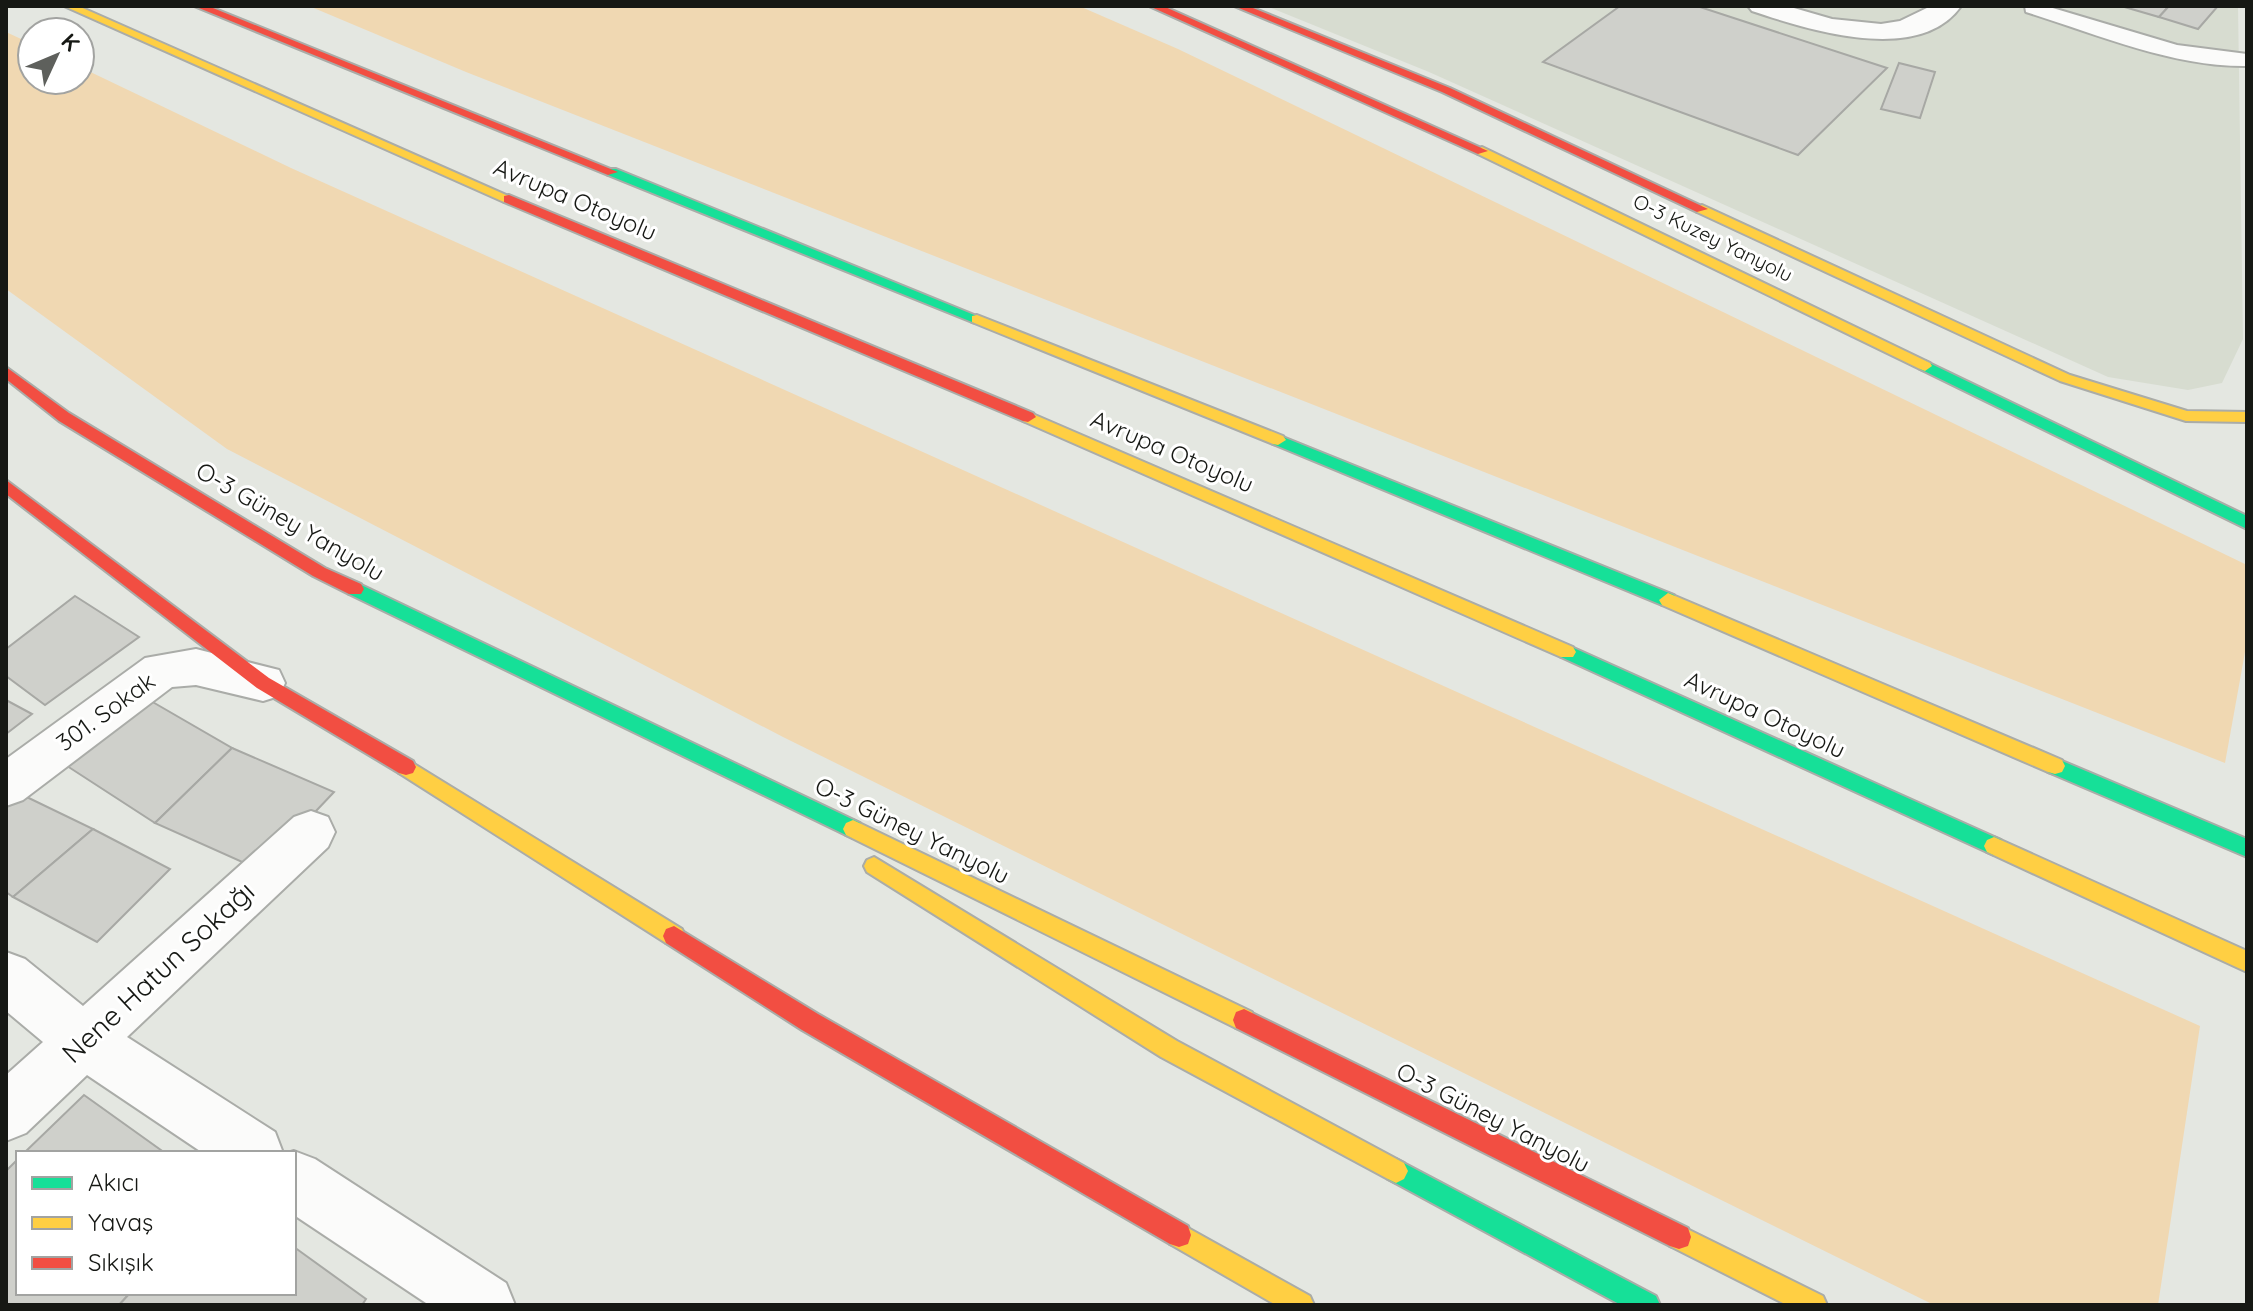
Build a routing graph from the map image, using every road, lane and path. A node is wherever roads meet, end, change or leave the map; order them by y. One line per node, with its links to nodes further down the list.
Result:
1 (69, 6): 20 (main road, Avrupa Otoyolu)
2 (199, 6): 18 (main road, Avrupa Otoyolu)
3 (1154, 6): 12 (main road, O-3 Kuzey Yanyolu)
4 (1239, 6): 10 (main road)
5 (1761, 6): 6 (street)
6 (1948, 6)
7 (2033, 8): 8 (lane)
8 (2247, 60)
9 (6, 372): 14 (main road, O-3 Güney Yanyolu)
10 (2247, 417)
11 (6, 486): 13 (main road)
12 (2247, 523)
13 (263, 683): 15 (street, 301. Sokak); 27 (main road)
14 (679, 745): 17 (main road); 29 (main road, O-3 Güney Yanyolu)
15 (6, 786)
16 (311, 832): 22 (street, Nene Hatun Sokağı)
17 (838, 843)
18 (2247, 848)
19 (864, 860): 28 (main road)
20 (2247, 962)
21 (6, 977): 22 (street)
22 (83, 1040): 23 (street, Nene Hatun Sokağı); 24 (street)
23 (6, 1113)
24 (251, 1151)
25 (296, 1181): 26 (street)
26 (484, 1305)
27 (1301, 1305)
28 (1647, 1305)
29 (1814, 1305)

